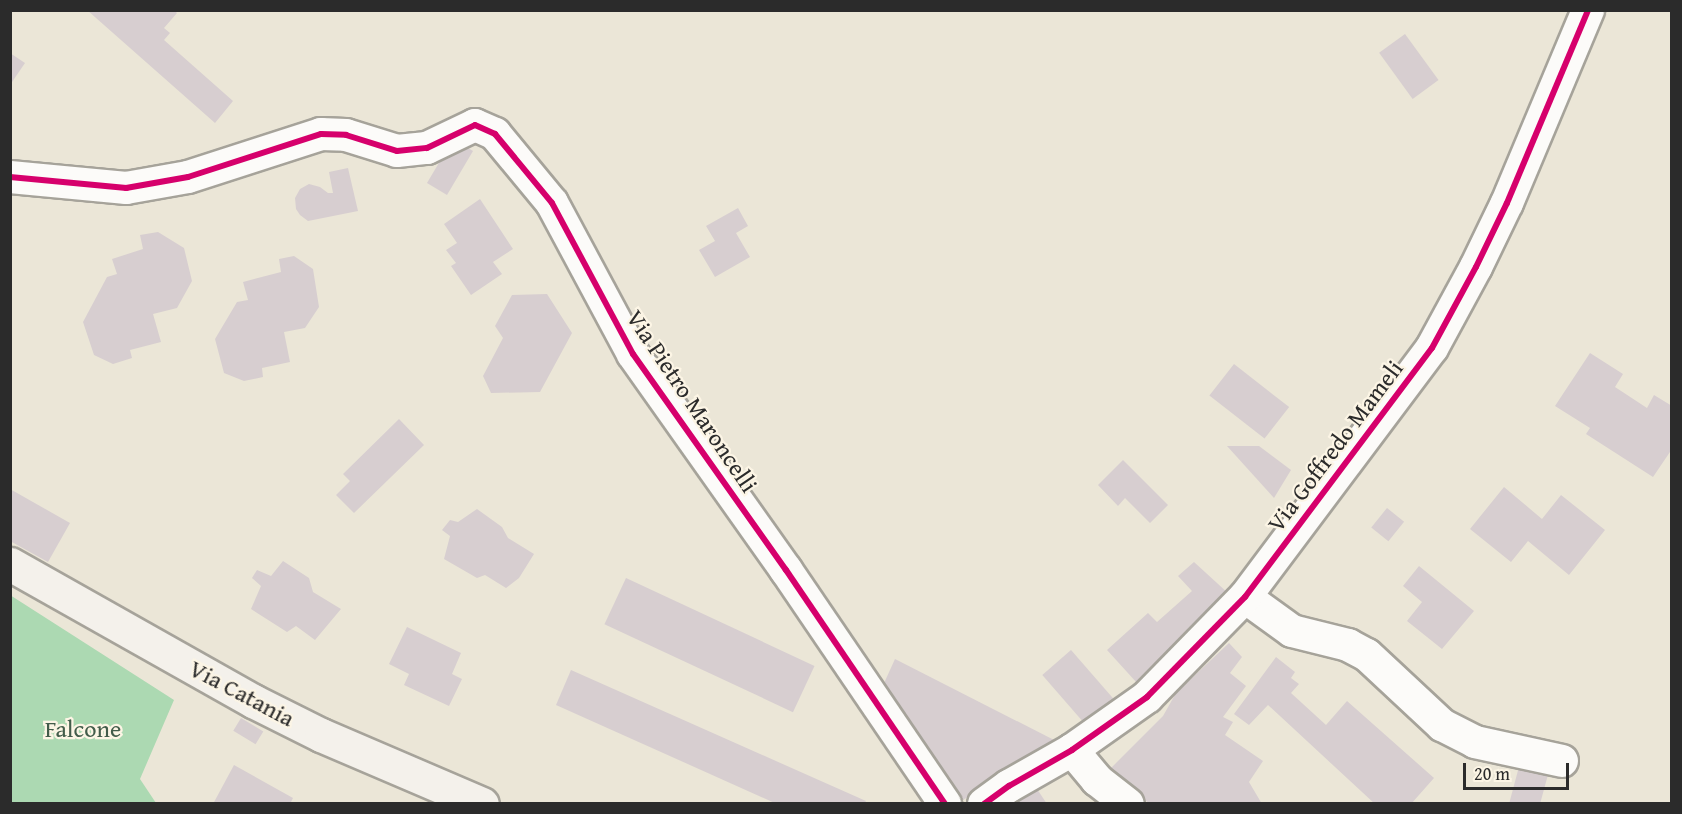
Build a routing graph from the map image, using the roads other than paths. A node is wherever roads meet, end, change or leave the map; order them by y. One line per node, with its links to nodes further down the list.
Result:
1 (1588, 10): 4 (street, Via Goffredo Mameli)
2 (10, 177): 8 (street, Via Pietro Maroncelli)
3 (10, 564): 7 (main road, Via Catania)
4 (1245, 597): 5 (street, Via Goffredo Mameli); 6 (street)
5 (1072, 750): 9 (street, Via Goffredo Mameli); 10 (street)
6 (1562, 761)
7 (482, 804)
8 (945, 804)
9 (984, 804)
10 (1128, 804)

